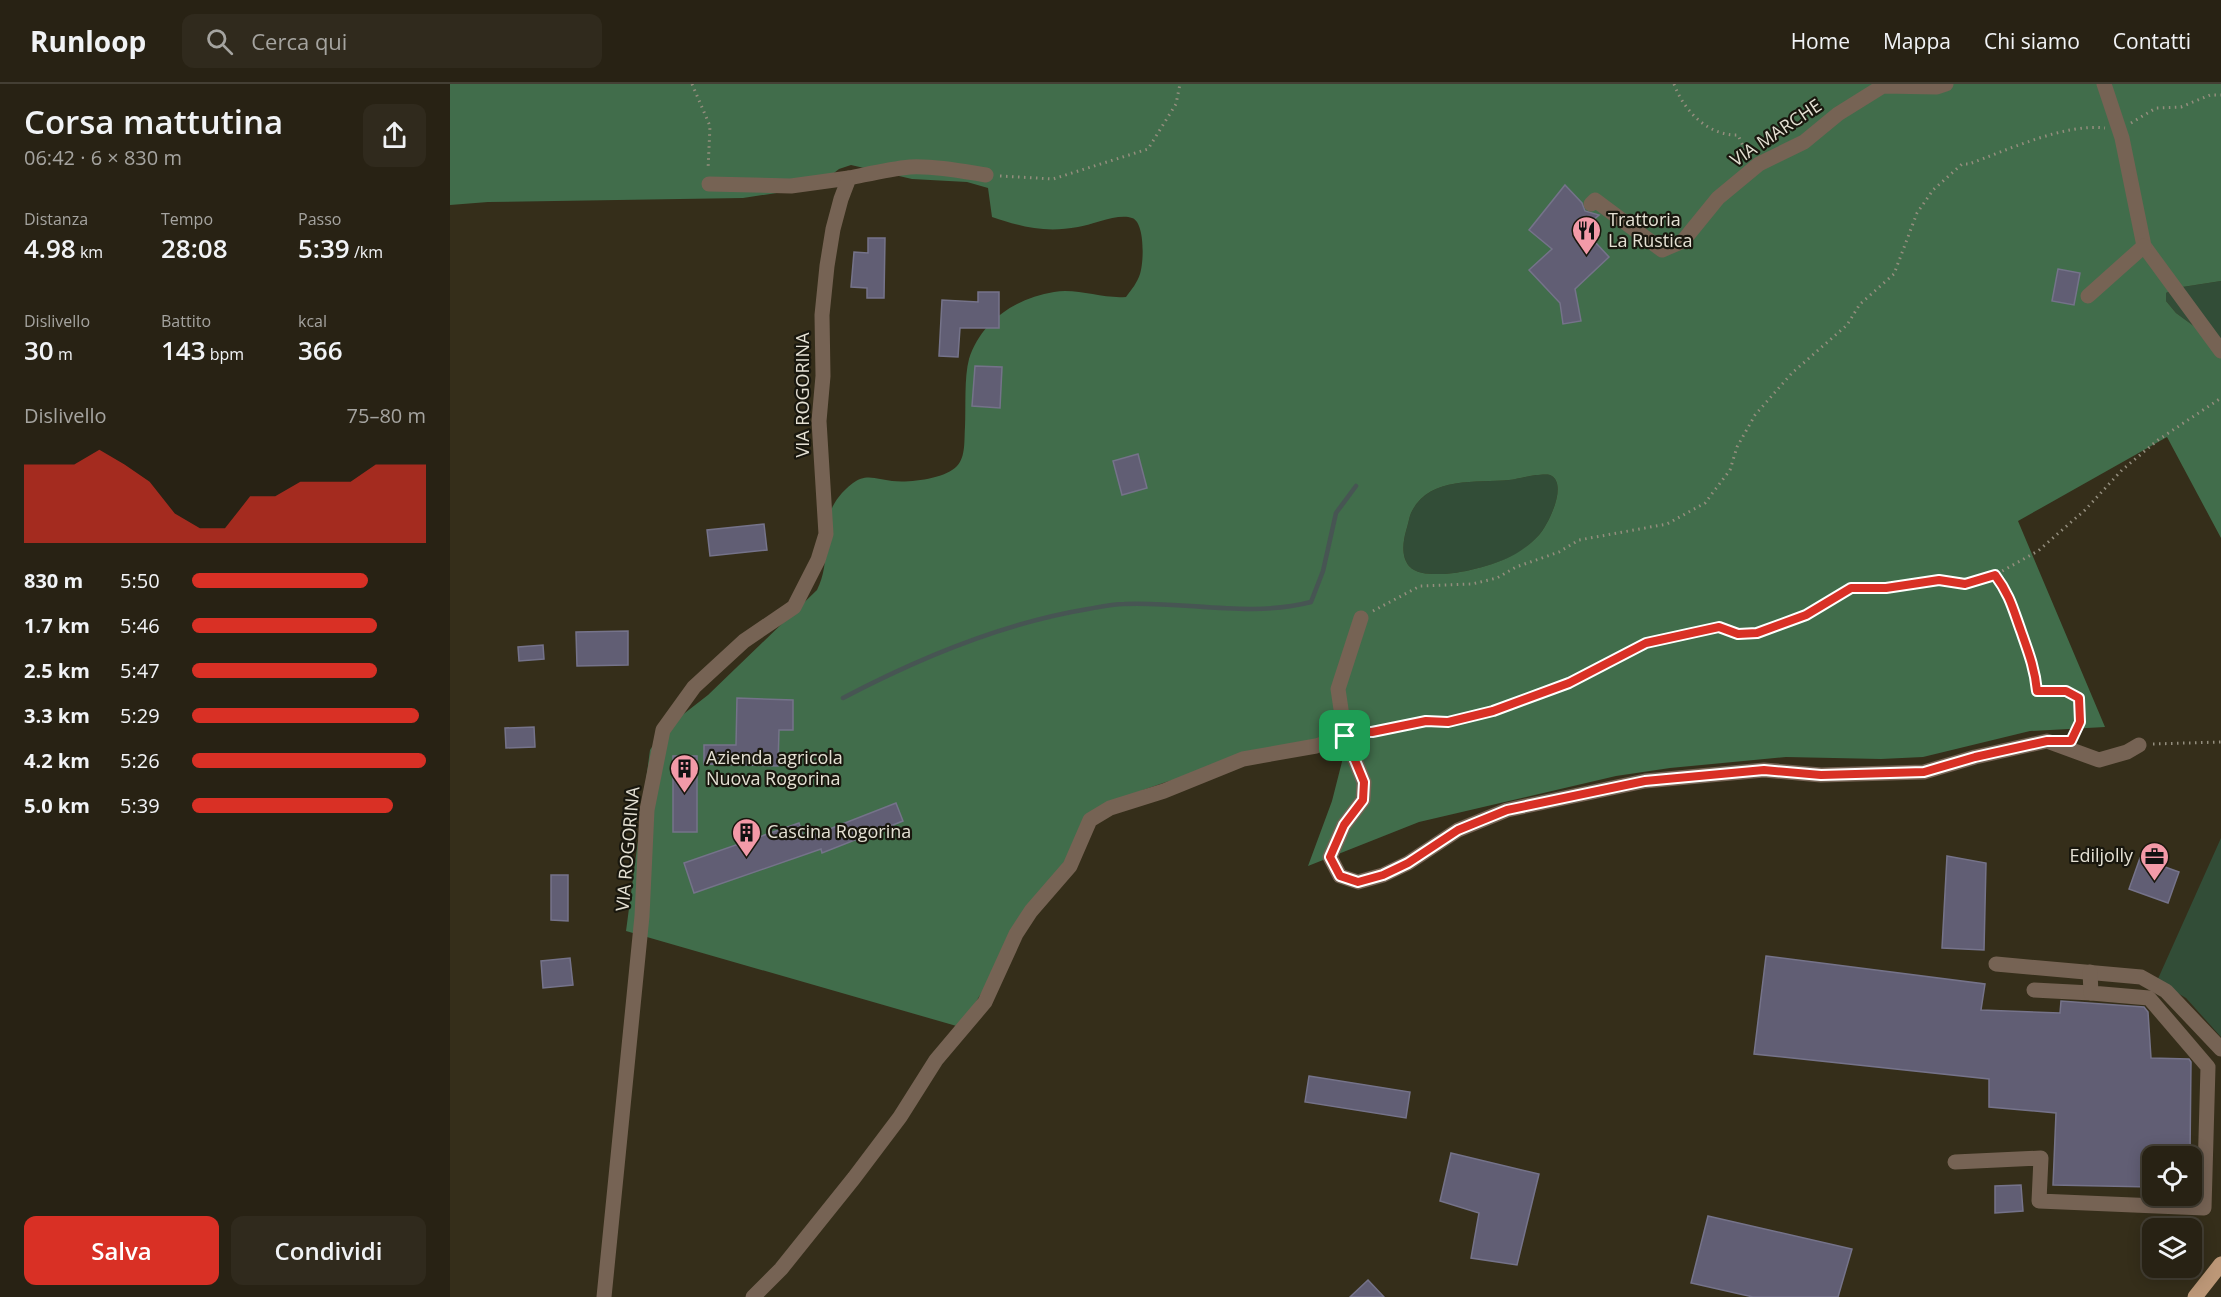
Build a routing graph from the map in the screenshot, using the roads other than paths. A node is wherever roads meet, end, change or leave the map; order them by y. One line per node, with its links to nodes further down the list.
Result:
1 (1946, 84): 6 (street, VIA MARCHE)
2 (2104, 84): 7 (street)
3 (986, 175): 4 (street)
4 (849, 178): 5 (street); 20 (street, VIA ROGORINA)
5 (709, 184)
6 (1591, 204)
7 (2144, 246): 8 (street); 9 (street)
8 (2088, 296)
9 (2221, 351)
10 (1361, 618): 11 (street)
11 (1345, 736): 12 (street); 21 (street)
12 (2139, 745)
13 (1996, 964): 14 (street)
14 (2090, 972): 16 (street); 17 (street)
15 (2034, 990): 16 (street)
16 (2091, 993): 18 (street)
17 (2221, 1049)
18 (1955, 1162)
19 (2221, 1264): 22 (main road)
20 (604, 1297)
21 (753, 1297)
22 (2195, 1297)

